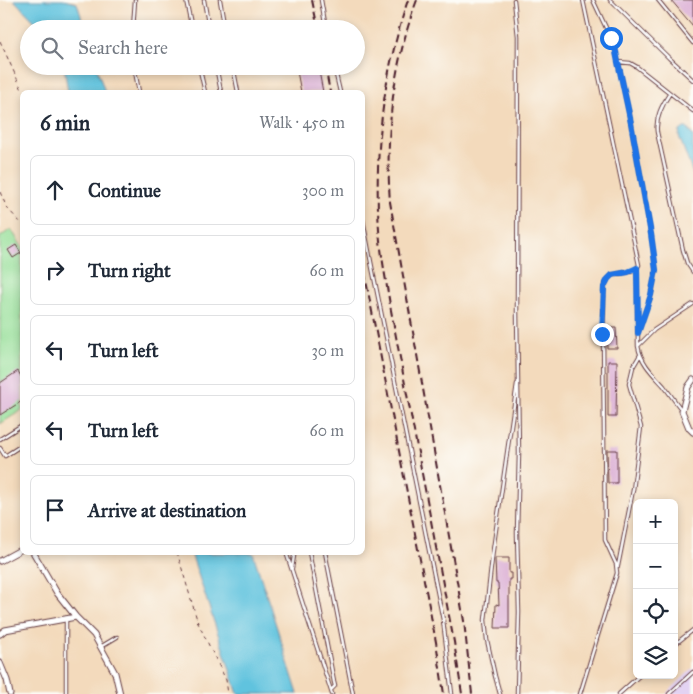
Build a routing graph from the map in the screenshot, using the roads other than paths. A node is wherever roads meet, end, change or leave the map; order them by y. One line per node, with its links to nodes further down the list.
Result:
1 (135, 0): 11 (lane)
2 (186, 0): 12 (lane)
3 (204, 0): 13 (lane)
4 (220, 0): 14 (lane)
5 (321, 0): 15 (lane)
6 (514, 0): 38 (lane)
7 (583, 0): 32 (lane)
8 (593, 0): 17 (lane)
9 (610, 0): 23 (lane)
10 (658, 0): 16 (lane)
11 (134, 20)
12 (190, 20)
13 (207, 20)
14 (223, 20)
15 (324, 20)
16 (693, 43)
17 (618, 62): 29 (lane); 35 (lane)
18 (136, 75): 24 (lane)
19 (201, 75): 25 (lane)
20 (218, 75): 26 (lane)
21 (234, 75): 27 (lane)
22 (336, 75): 28 (lane)
23 (693, 80)
24 (139, 90)
25 (204, 90)
26 (221, 90)
27 (238, 90)
28 (340, 90)
29 (670, 93): 30 (lane); 33 (lane)
30 (693, 111)
31 (365, 231): 70 (lane)
32 (637, 268): 35 (lane); 53 (lane)
33 (693, 272)
34 (693, 304): 36 (lane)
35 (638, 333): 36 (lane)
36 (638, 346): 37 (lane)
37 (640, 355): 40 (lane); 53 (lane)
38 (518, 377): 71 (lane); 72 (lane)
39 (693, 380): 40 (street)
40 (682, 411): 42 (street)
41 (20, 426): 43 (lane)
42 (693, 432)
43 (0, 439)
44 (20, 446): 45 (lane)
45 (0, 448)
46 (20, 550): 52 (street)
47 (35, 555): 55 (street)
48 (287, 555): 54 (lane)
49 (294, 555): 54 (lane)
50 (310, 555): 65 (lane)
51 (326, 555): 69 (lane)
52 (0, 561)
53 (617, 567): 73 (lane)
54 (292, 570): 65 (lane)
55 (76, 617): 56 (street); 61 (street)
56 (66, 618): 58 (street); 67 (lane)
57 (693, 630): 60 (lane)
58 (2, 631)
59 (117, 638): 61 (lane)
60 (678, 642)
61 (100, 647): 68 (street)
62 (0, 663): 66 (street)
63 (693, 672): 75 (lane)
64 (636, 679): 74 (lane)
65 (331, 692)
66 (10, 694)
67 (66, 694)
68 (120, 694)
69 (353, 694)
70 (452, 694)
71 (500, 694)
72 (517, 694)
73 (580, 694)
74 (619, 694)
75 (669, 694)

